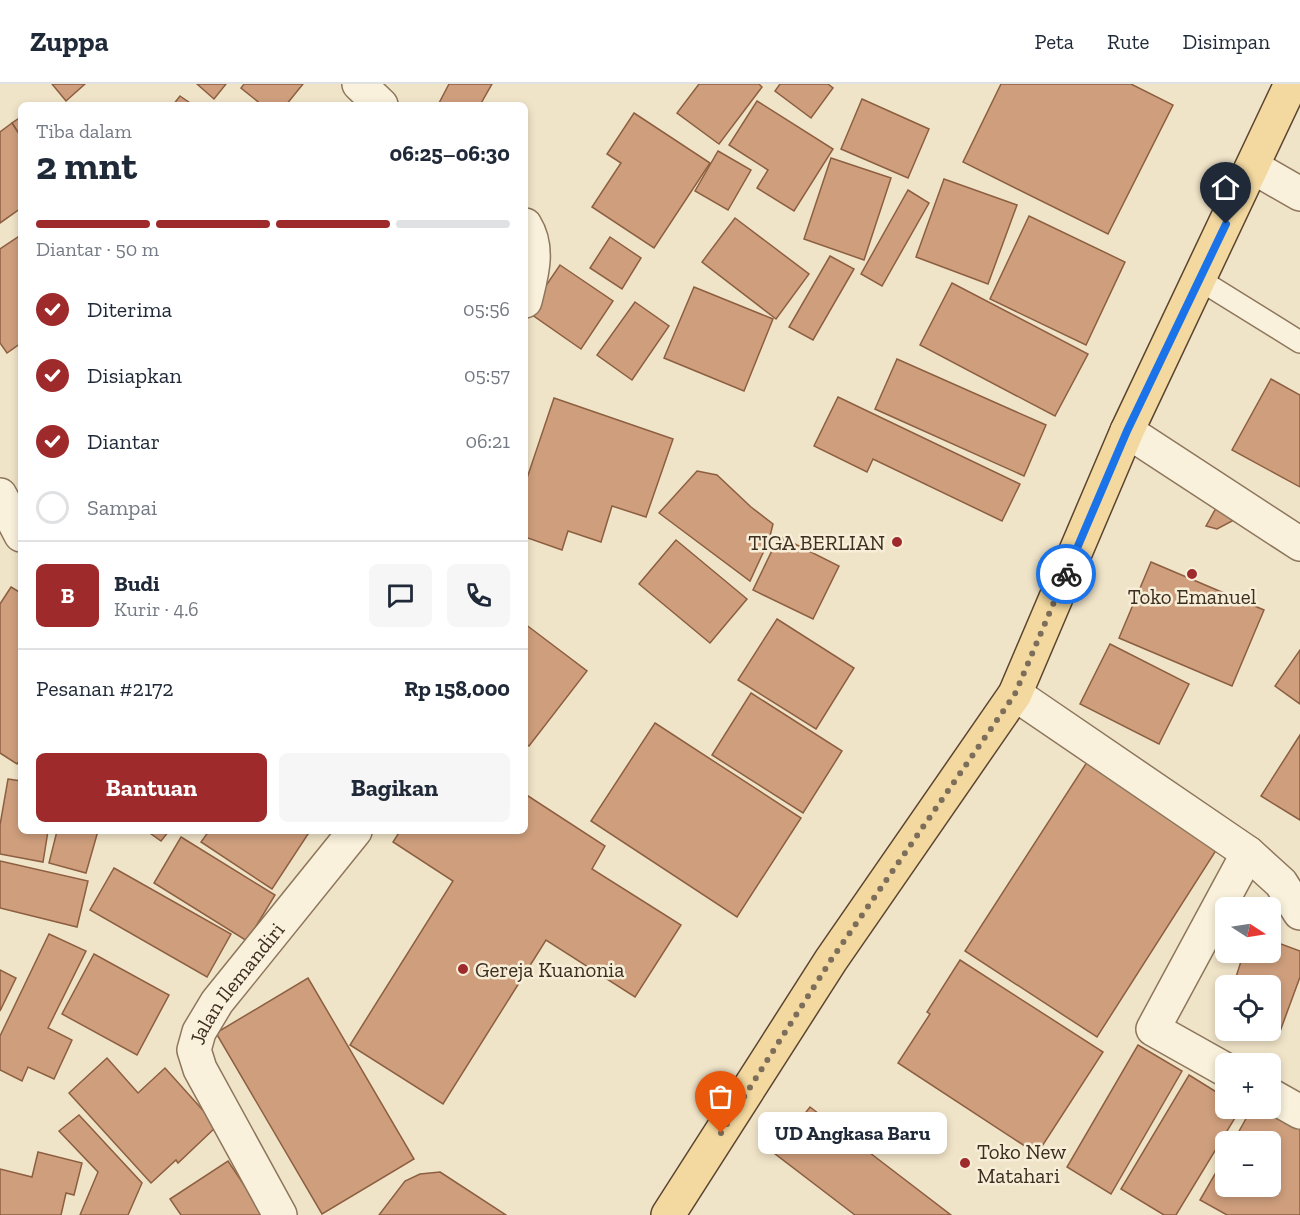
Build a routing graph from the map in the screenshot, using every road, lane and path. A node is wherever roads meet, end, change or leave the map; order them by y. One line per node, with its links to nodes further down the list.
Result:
1 (359, 84): 3 (street)
2 (1291, 84): 4 (main road)
3 (378, 102)
4 (1253, 167): 5 (street); 7 (main road)
5 (1300, 194)
6 (528, 230): 8 (street)
7 (1200, 280): 9 (lane); 10 (main road)
8 (528, 288)
9 (1300, 342)
10 (1127, 431): 13 (street); 14 (main road)
11 (0, 495): 12 (street)
12 (18, 529)
13 (1300, 544)
14 (1015, 694): 16 (street); 22 (main road)
15 (353, 834): 21 (street, Jalan Ilemandiri)
16 (1248, 853): 17 (street); 18 (street)
17 (1300, 914)
18 (1215, 1064)
19 (1281, 1101): 20 (street)
20 (1300, 1112)
21 (280, 1215)
22 (668, 1215)

